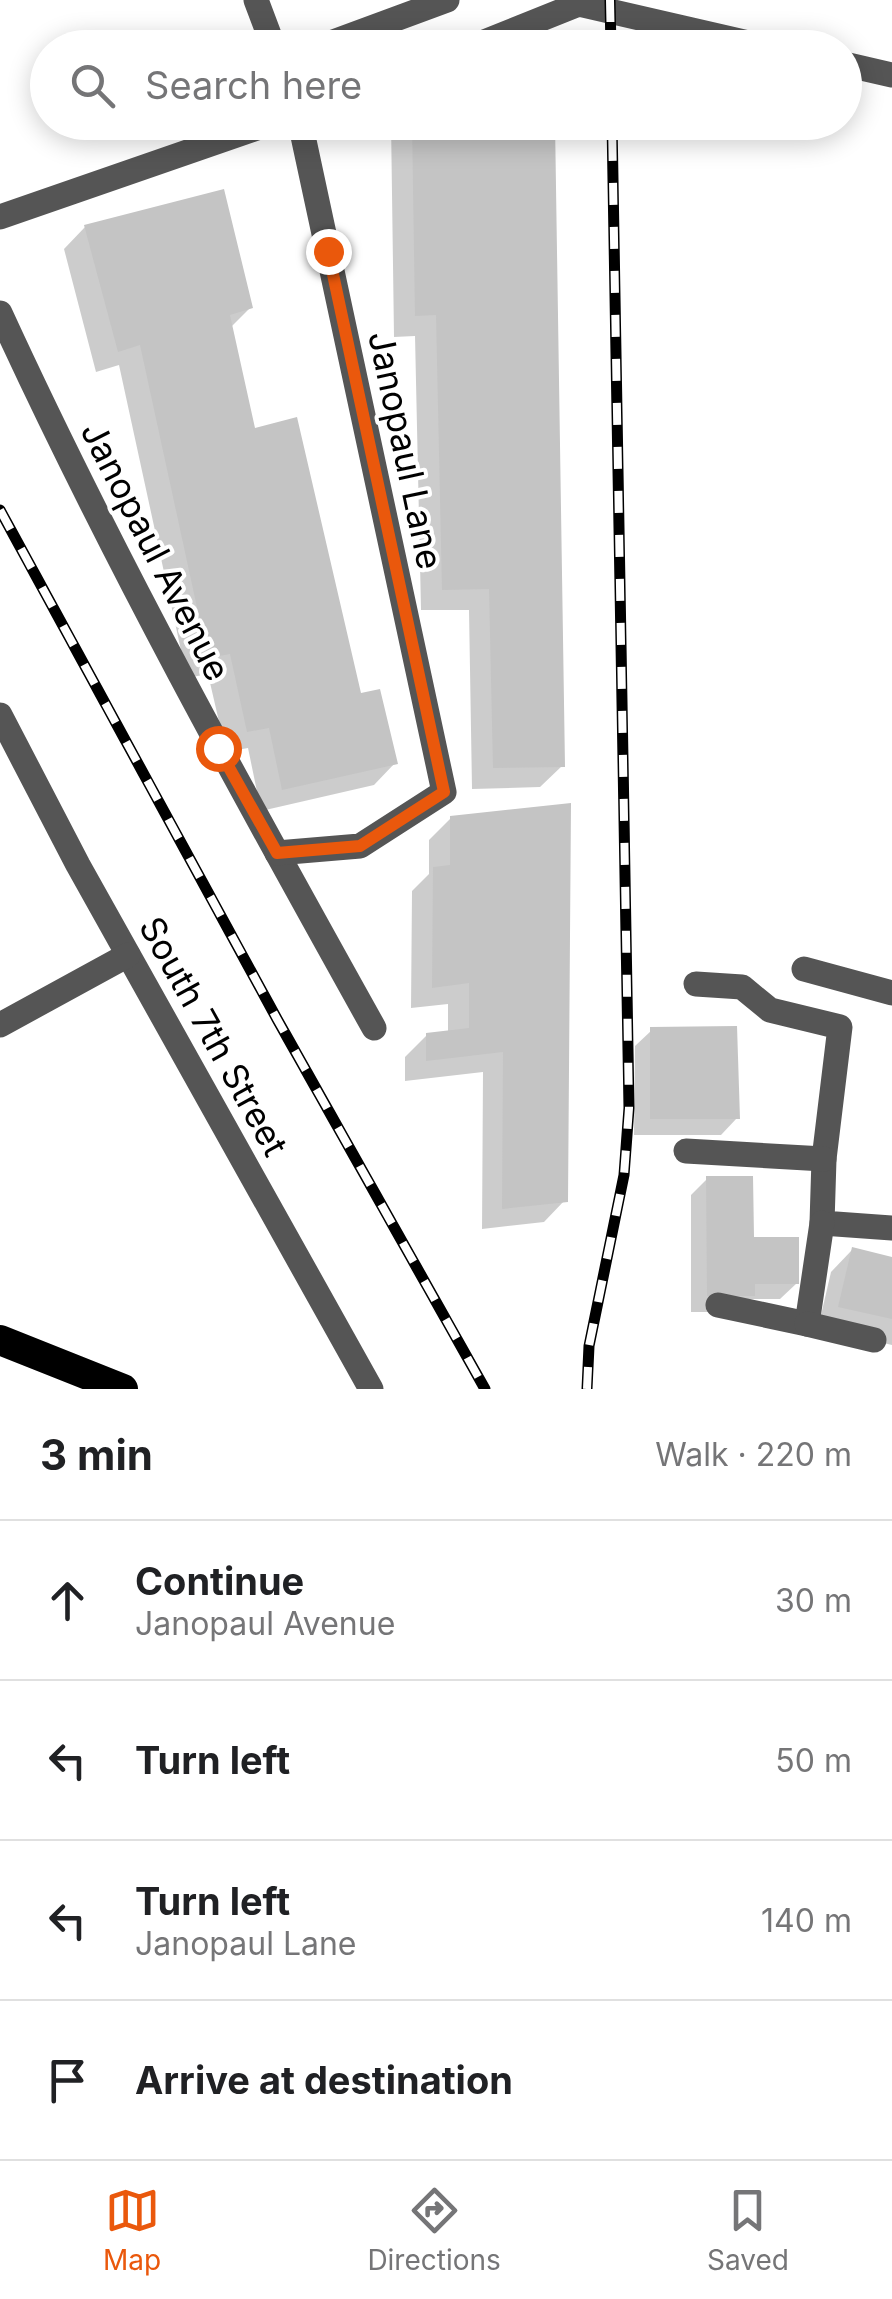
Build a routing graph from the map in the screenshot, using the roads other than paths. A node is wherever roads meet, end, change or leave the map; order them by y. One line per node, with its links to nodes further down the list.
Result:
1 (448, 0): 5 (street)
2 (266, 2): 4 (street)
3 (579, 2): 6 (street); 7 (street)
4 (271, 30)
5 (367, 30)
6 (511, 30)
7 (695, 30)
8 (862, 68): 9 (street)
9 (892, 75)
10 (223, 140): 12 (street)
11 (304, 140): 15 (street, Janopaul Lane)
12 (0, 218)
13 (0, 312): 15 (street, Janopaul Avenue)
14 (0, 715): 16 (street, South 7th Street)
15 (277, 853): 21 (street, Janopaul Avenue)
16 (128, 954): 20 (street); 31 (street, South 7th Street)
17 (804, 969): 19 (street)
18 (696, 984): 23 (street)
19 (892, 993)
20 (0, 1025)
21 (374, 1028)
22 (686, 1151): 23 (street)
23 (824, 1159): 24 (street)
24 (822, 1223): 25 (street); 27 (street)
25 (892, 1228)
26 (718, 1305): 27 (street)
27 (807, 1324): 29 (street)
28 (0, 1340): 30 (highway)
29 (874, 1340)
30 (123, 1389)
31 (371, 1389)

